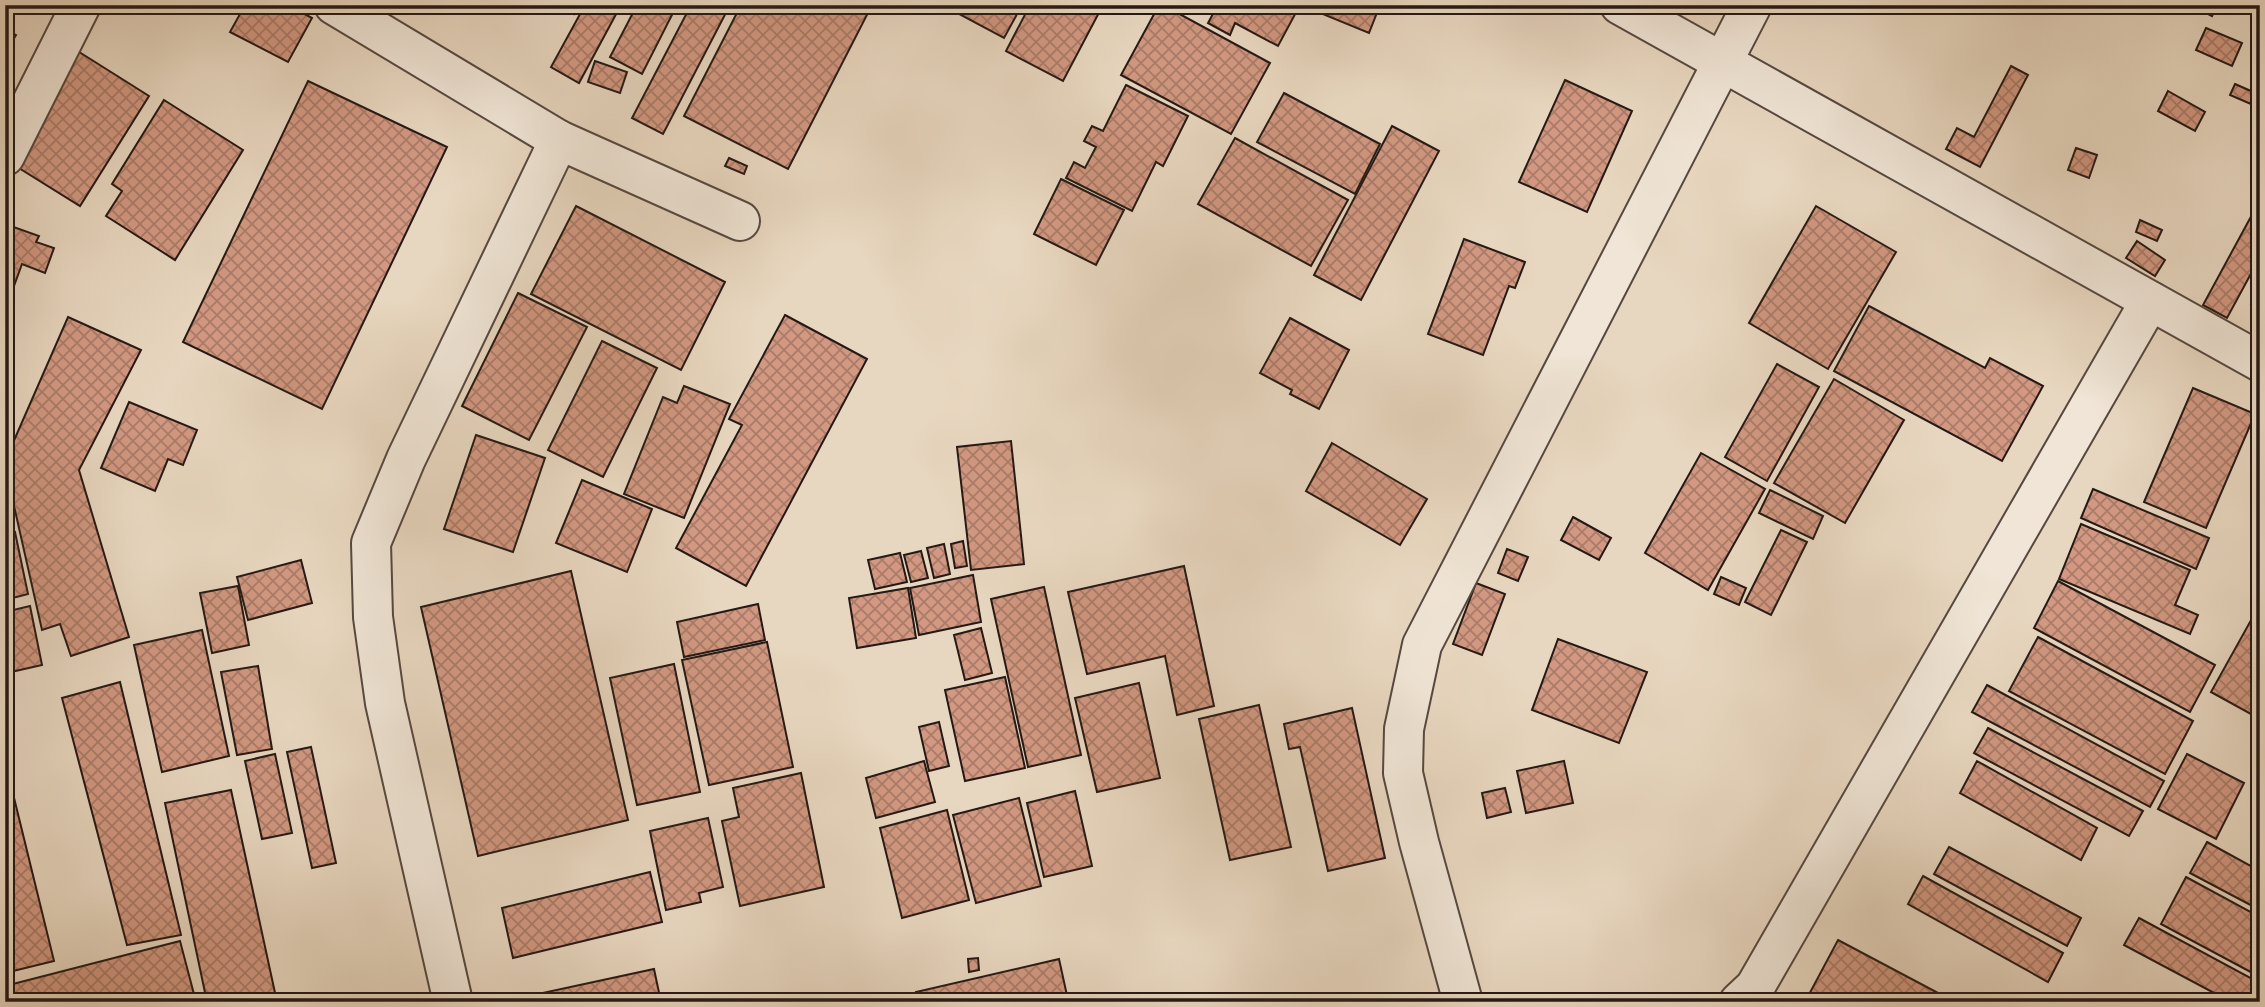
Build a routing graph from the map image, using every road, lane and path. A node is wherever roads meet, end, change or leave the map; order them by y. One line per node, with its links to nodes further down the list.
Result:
1 (81, 5): 7 (street)
2 (334, 5): 6 (street)
3 (1620, 5): 5 (street)
4 (1752, 5): 5 (street)
5 (1722, 60): 9 (street); 12 (street)
6 (559, 140): 8 (street); 11 (street)
7 (5, 156)
8 (740, 221)
9 (2150, 301): 10 (street); 13 (street)
10 (2260, 362)
11 (453, 1002)
12 (1463, 1002)
13 (1739, 1002)

